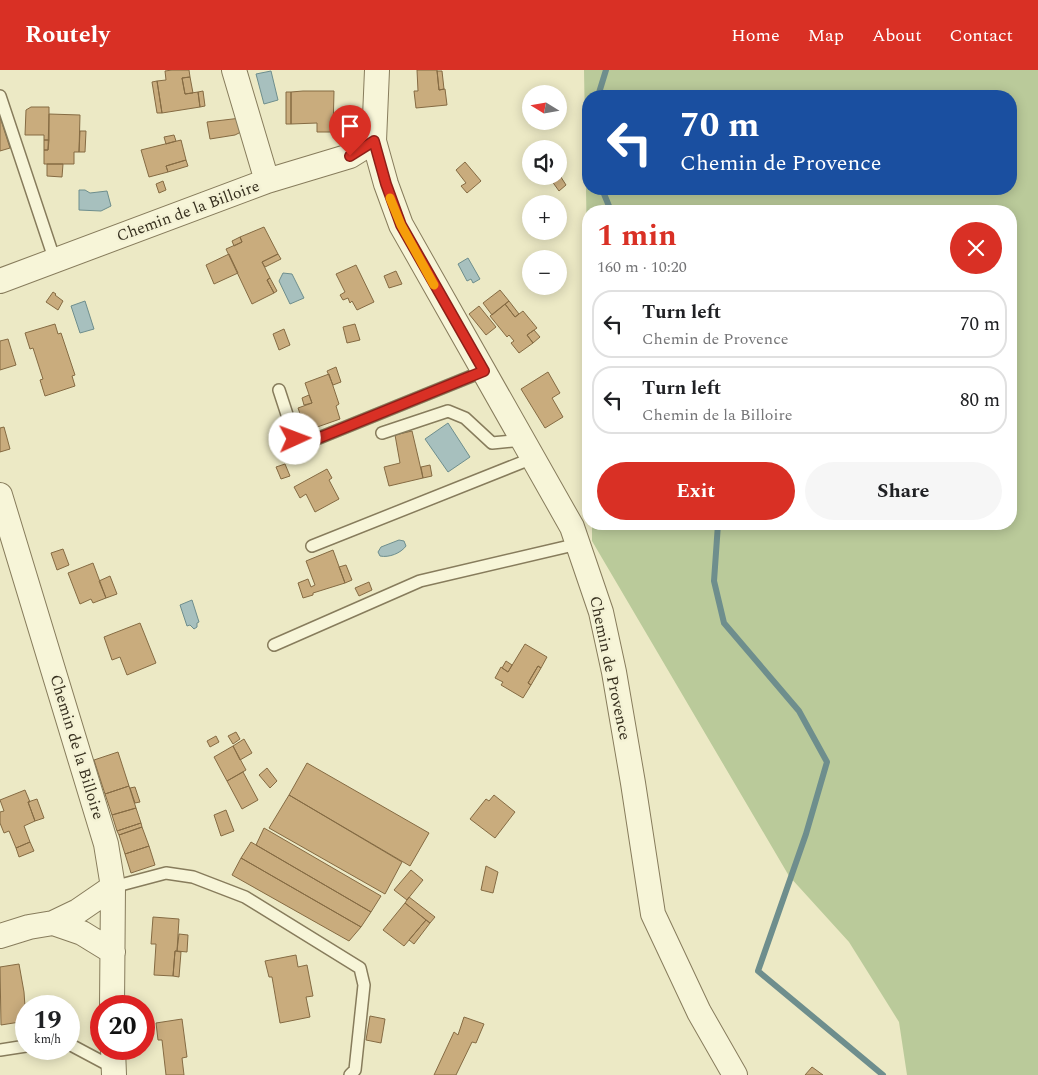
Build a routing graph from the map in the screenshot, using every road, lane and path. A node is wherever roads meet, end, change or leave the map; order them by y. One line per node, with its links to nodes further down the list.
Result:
1 (234, 70): 5 (street)
2 (377, 70): 4 (street, Chemin de Provence)
3 (0, 96): 6 (lane)
4 (374, 141): 5 (street, Chemin de la Billoire); 8 (street, Chemin de Provence)
5 (267, 181): 6 (street, Chemin de la Billoire)
6 (55, 261): 7 (street, Chemin de la Billoire)
7 (0, 281)
8 (484, 371): 9 (lane); 11 (street, Chemin de Provence)
9 (279, 390)
10 (382, 433): 11 (lane)
11 (528, 449): 13 (street, Chemin de Provence); 14 (lane)
12 (0, 495): 16 (street, Chemin de la Billoire)
13 (578, 544): 15 (lane); 26 (street, Chemin de Provence)
14 (312, 546)
15 (274, 644)
16 (113, 887): 17 (street); 19 (street, Chemin de la Billoire); 25 (lane)
17 (53, 923): 18 (street); 19 (street)
18 (0, 936)
19 (113, 952): 20 (street, Chemin de la Billoire)
20 (112, 995)
21 (15, 1048): 23 (lane)
22 (80, 1049): 24 (lane)
23 (0, 1050)
24 (114, 1064)
25 (350, 1075)
26 (735, 1075)

